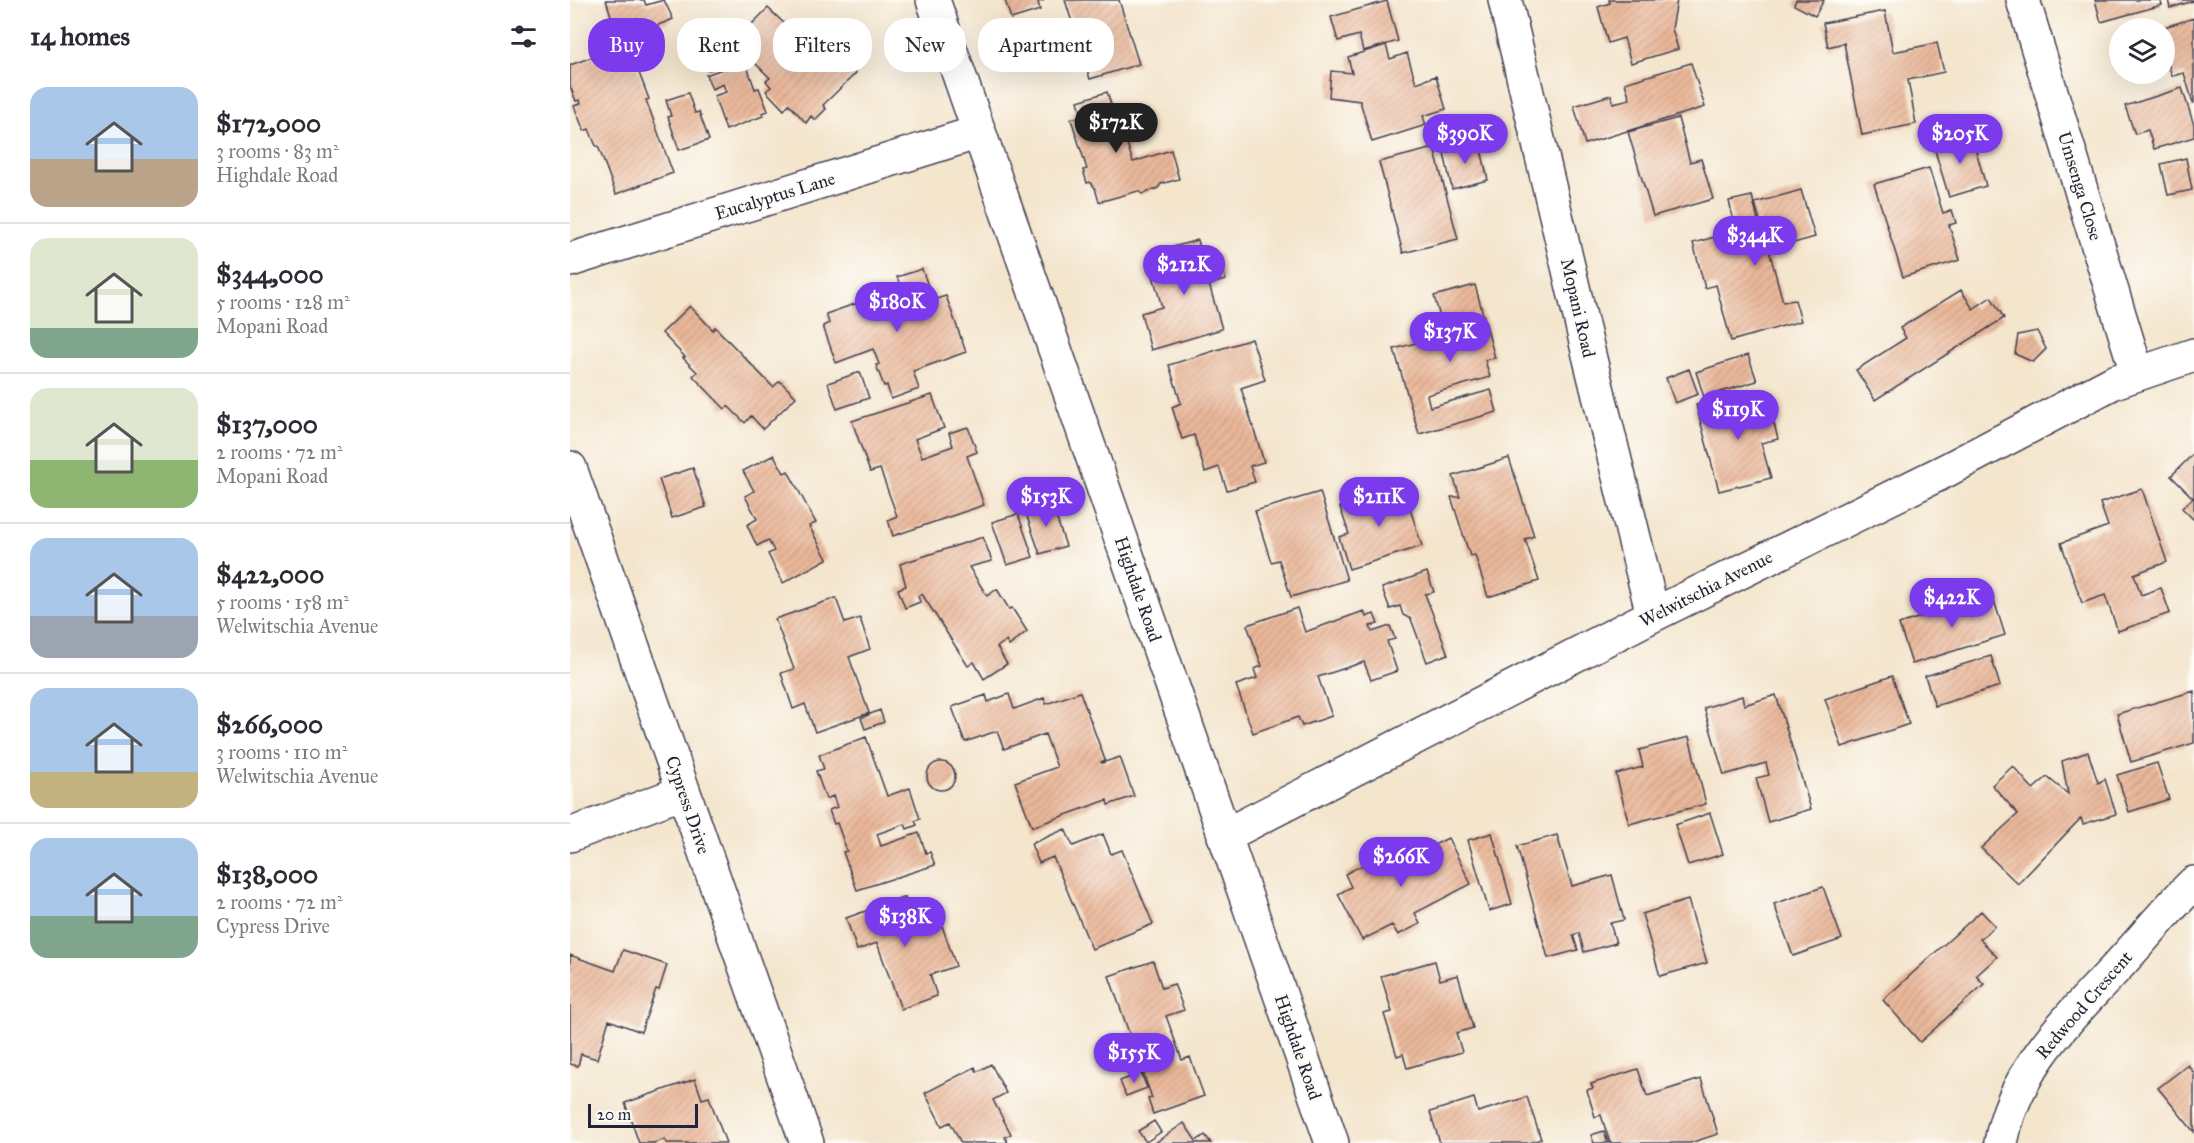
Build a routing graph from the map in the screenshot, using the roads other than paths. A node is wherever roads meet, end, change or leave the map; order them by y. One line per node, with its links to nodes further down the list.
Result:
1 (933, 0): 4 (street, Highdale Road)
2 (1505, 0): 9 (street, Mopani Road)
3 (2023, 0): 7 (street, Umsenga Close)
4 (979, 132): 5 (street, Eucalyptus Lane); 12 (street, Highdale Road)
5 (570, 260)
6 (2194, 355): 7 (street, Welwitschia Avenue)
7 (2137, 373): 9 (street, Welwitschia Avenue)
8 (570, 468): 10 (street, Cypress Drive)
9 (1653, 615): 12 (street, Welwitschia Avenue)
10 (683, 792): 11 (street); 14 (street, Cypress Drive)
11 (570, 835)
12 (1224, 836): 15 (street, Highdale Road)
13 (2194, 883): 16 (street, Redwood Crescent)
14 (807, 1143)
15 (1332, 1143)
16 (2001, 1143)

